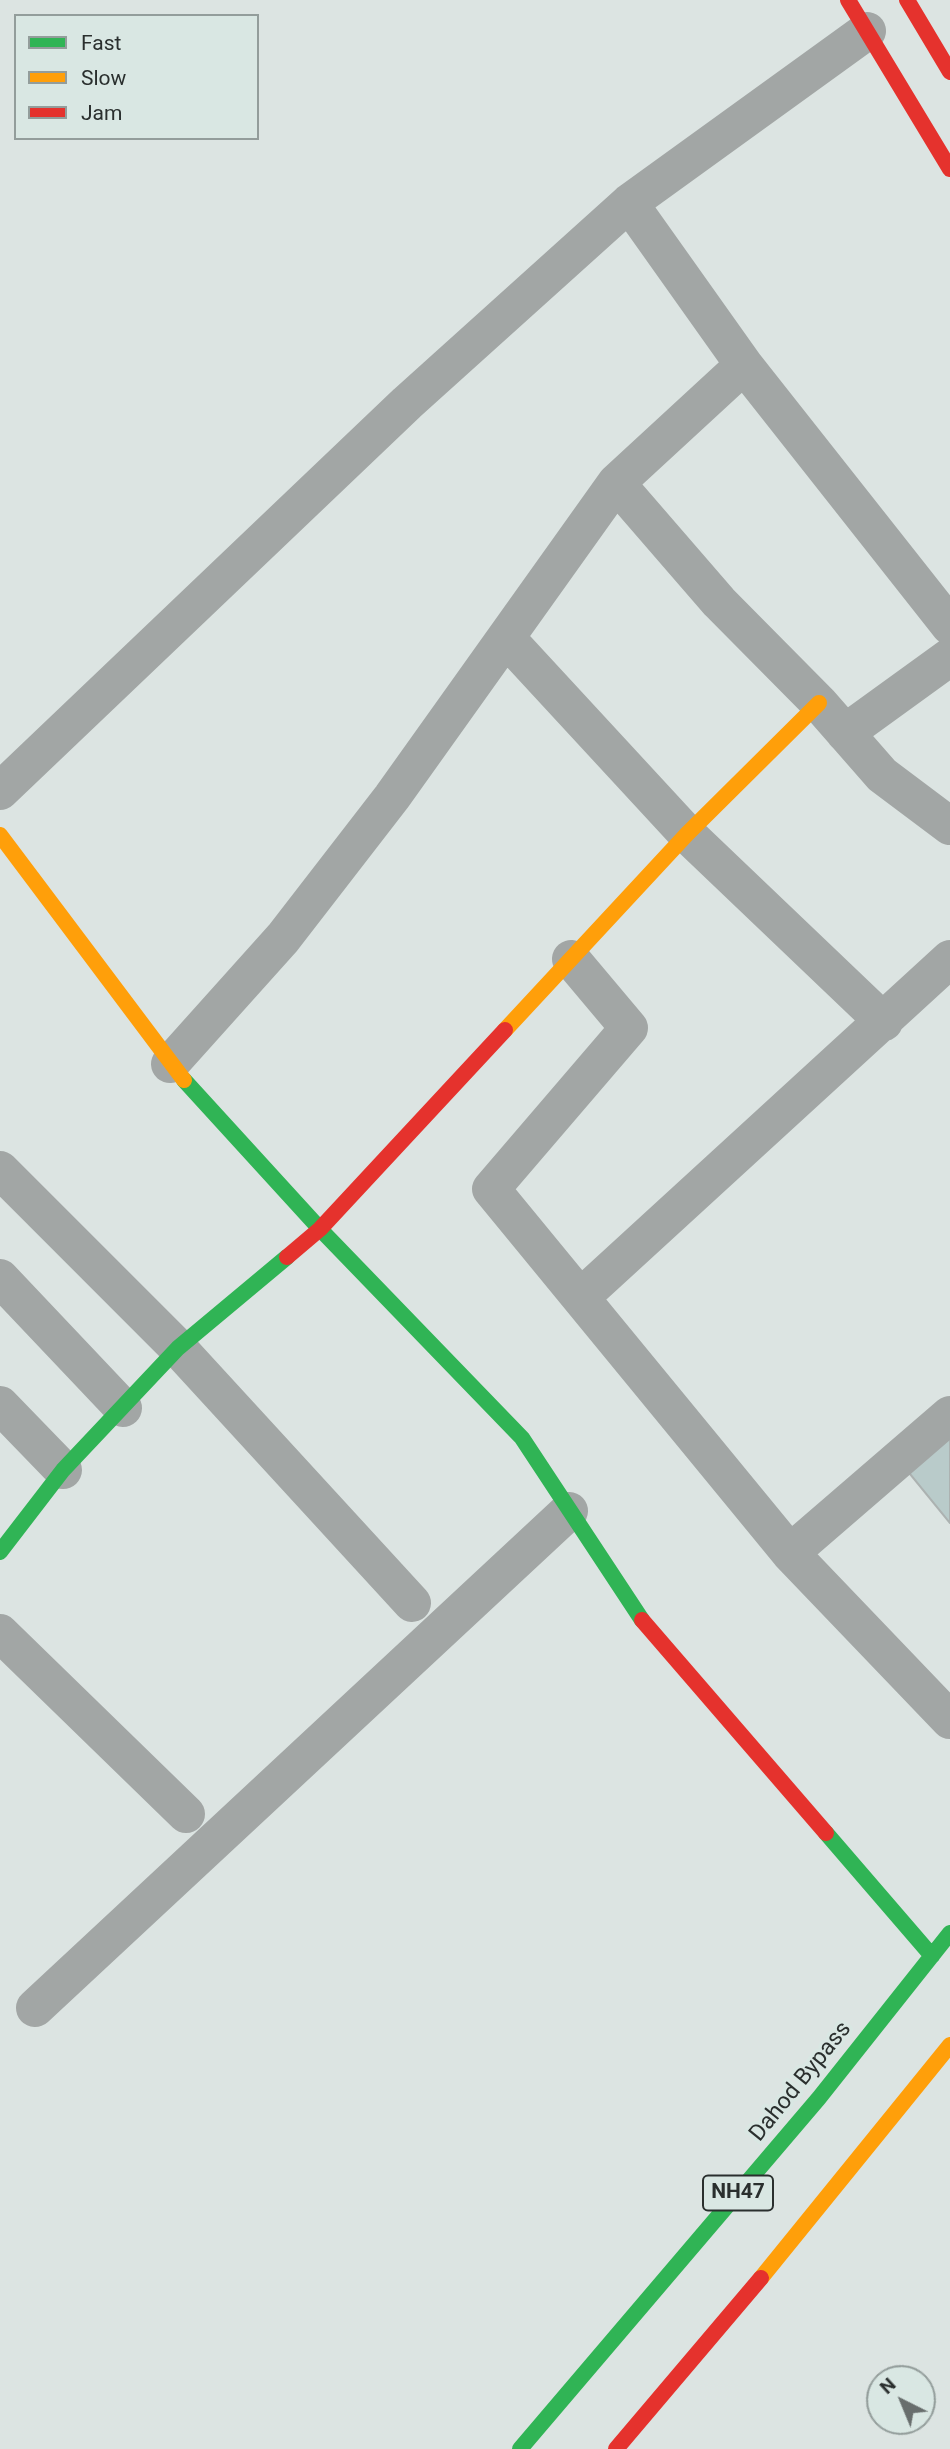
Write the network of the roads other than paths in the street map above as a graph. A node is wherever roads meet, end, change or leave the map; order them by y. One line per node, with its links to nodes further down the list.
1 (906, 0): 3 (main road)
2 (857, 15): 4 (main road); 5 (street)
3 (950, 72)
4 (950, 169)
5 (629, 203): 6 (street); 13 (street)
6 (744, 365): 7 (street); 8 (street)
7 (616, 483): 9 (street); 11 (street)
8 (950, 626)
9 (506, 638): 15 (street); 20 (street)
10 (950, 657): 12 (street)
11 (819, 704): 12 (street); 15 (main road)
12 (845, 733): 14 (street)
13 (0, 790)
14 (950, 826)
15 (687, 834): 17 (main road); 19 (street)
16 (0, 835): 20 (main road)
17 (571, 959): 22 (main road); 24 (street)
18 (950, 959): 19 (street)
19 (884, 1022): 24 (street)
20 (170, 1064): 22 (main road)
21 (0, 1170): 25 (street)
22 (320, 1229): 25 (main road); 30 (main road)
23 (0, 1278): 27 (street)
24 (581, 1297): 32 (street)
25 (178, 1348): 27 (main road); 33 (street)
26 (0, 1405): 29 (street)
27 (123, 1408): 29 (main road)
28 (950, 1415): 32 (street)
29 (63, 1470): 31 (main road)
30 (569, 1511): 38 (main road); 39 (street)
31 (0, 1552)
32 (790, 1553): 35 (street)
33 (412, 1603)
34 (0, 1633): 36 (street)
35 (950, 1720)
36 (186, 1814)
37 (950, 1933): 38 (main road, Dahod Bypass / NH47)
38 (932, 1956): 41 (main road, Dahod Bypass / NH47)
39 (35, 2008)
40 (950, 2045): 42 (main road)
41 (520, 2449)
42 (616, 2449)

